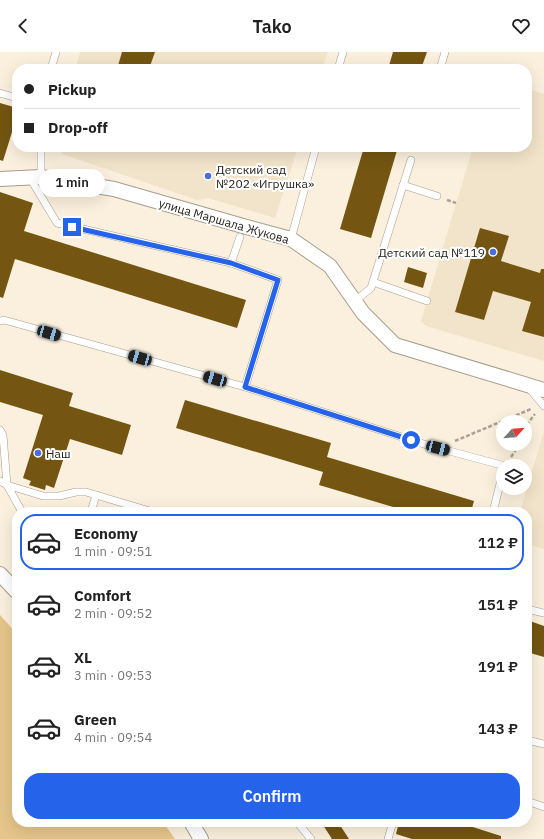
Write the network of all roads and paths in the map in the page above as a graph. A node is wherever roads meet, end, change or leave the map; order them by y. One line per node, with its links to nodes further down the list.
1 (56, 52): 4 (lane)
2 (343, 52): 5 (lane)
3 (445, 52): 6 (lane)
4 (52, 64)
5 (339, 64)
6 (441, 64)
7 (0, 93): 8 (lane)
8 (12, 97)
9 (39, 152): 12 (lane)
10 (315, 152): 17 (lane)
11 (411, 160): 14 (lane)
12 (36, 178): 13 (street, улица Маршала Жукова); 17 (street, улица Маршала Жукова); 18 (lane)
13 (0, 179)
14 (403, 185): 15 (lane); 19 (lane)
15 (437, 196)
16 (240, 237): 18 (lane)
17 (291, 239): 20 (street, улица Маршала Жукова)
18 (231, 263): 24 (lane)
19 (372, 282): 20 (lane); 21 (lane)
20 (355, 301): 23 (street, улица Маршала Жукова)
21 (427, 301)
22 (0, 321): 24 (lane)
23 (525, 384): 25 (street, улица Маршала Жукова); 26 (lane)
24 (245, 387): 30 (lane)
25 (544, 390)
26 (543, 405): 27 (path); 29 (path)
27 (532, 417)
28 (0, 430): 32 (lane)
29 (473, 433)
30 (496, 464)
31 (0, 481): 32 (lane)
32 (7, 485): 33 (lane); 35 (lane)
33 (96, 495): 36 (lane); 37 (lane)
34 (497, 495): 38 (lane)
35 (19, 507)
36 (92, 507)
37 (136, 507)
38 (493, 507)
39 (0, 574): 40 (street)
40 (12, 587)
41 (532, 610): 42 (lane)
42 (544, 614)
43 (532, 741): 44 (lane)
44 (544, 744)
45 (532, 803): 46 (lane)
46 (544, 807)
47 (194, 827): 50 (street)
48 (301, 827): 51 (lane)
49 (392, 827): 52 (lane)
50 (201, 839)
51 (312, 839)
52 (388, 839)

